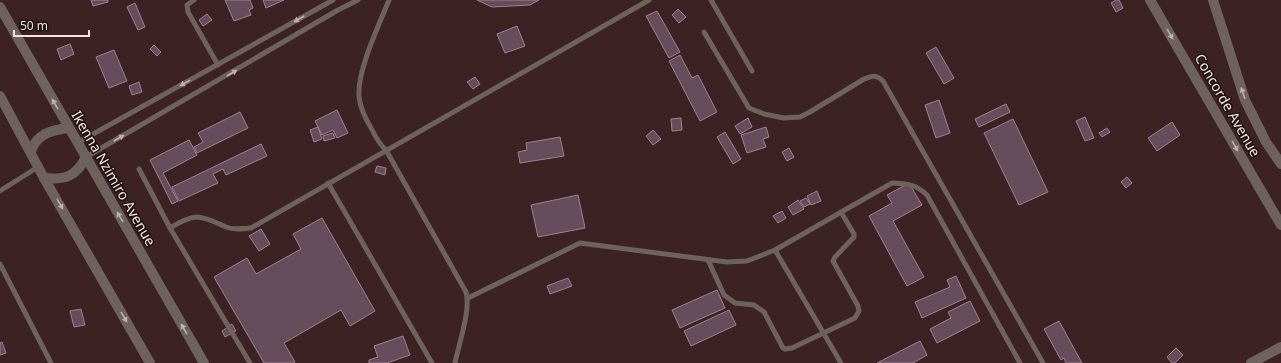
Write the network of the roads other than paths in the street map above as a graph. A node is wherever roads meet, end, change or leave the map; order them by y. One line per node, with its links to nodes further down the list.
1 (194, 0): 11 (lane)
2 (333, 0): 11 (lane, one-way to 11)
3 (358, 0): 18 (lane, one-way to 3)
4 (389, 0): 16 (lane)
5 (649, 0): 16 (lane)
6 (711, 0): 12 (lane)
7 (1150, 0): 26 (street, Concorde Avenue, one-way to 26)
8 (1213, 0): 19 (street, Concorde Avenue, one-way to 8)
9 (0, 7): 14 (street, Ikenna Nzimiro Avenue, one-way to 9)
10 (704, 32): 42 (lane)
11 (218, 65): 15 (lane, one-way to 15)
12 (752, 71)
13 (0, 96): 17 (street)
14 (68, 128): 15 (street, Ikenna Nzimiro Avenue); 17 (street)
15 (77, 143): 18 (street, Ikenna Nzimiro Avenue)
16 (386, 150): 23 (lane); 31 (lane)
17 (31, 152): 20 (street)
18 (86, 158): 22 (street); 36 (street, Ikenna Nzimiro Avenue, one-way to 18)
19 (1281, 164)
20 (39, 167): 22 (street); 24 (lane)
21 (140, 169): 27 (lane)
22 (44, 178): 35 (street, one-way to 35)
23 (328, 183): 27 (lane); 38 (lane)
24 (0, 191)
25 (841, 212): 28 (lane); 32 (lane); 41 (lane)
26 (1281, 225)
27 (170, 228): 37 (lane)
28 (774, 250): 29 (lane); 32 (lane)
29 (708, 260): 31 (lane); 32 (lane)
30 (0, 264): 34 (lane)
31 (468, 298): 39 (lane)
32 (824, 334): 40 (lane)
33 (1281, 347): 43 (street)
34 (51, 363)
35 (150, 363)
36 (204, 363)
37 (250, 363)
38 (432, 363)
39 (455, 363)
40 (841, 363)
41 (1020, 363)
42 (1043, 363)
43 (1252, 363)

